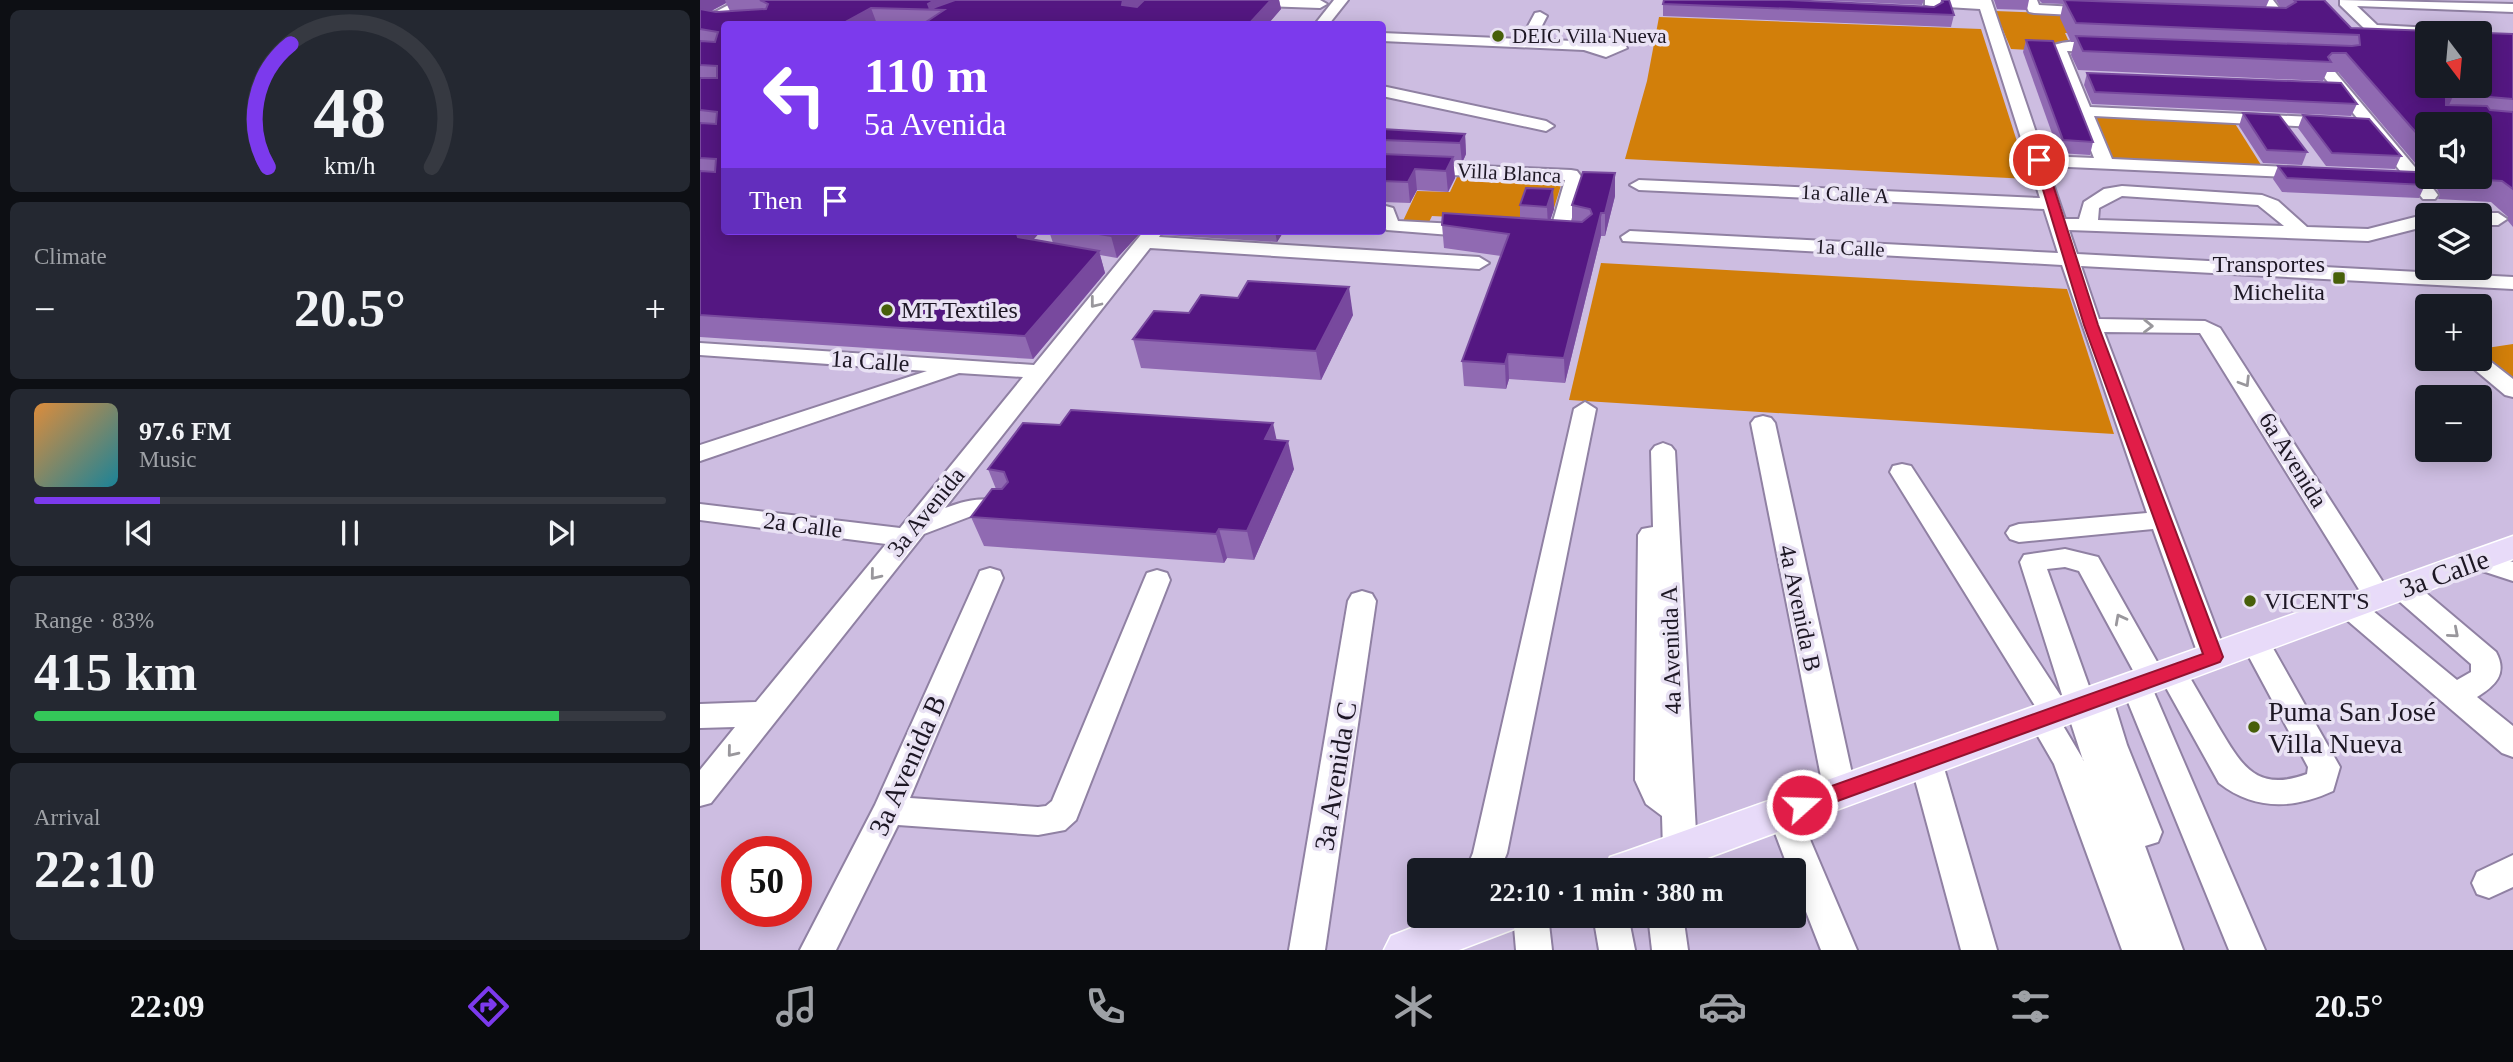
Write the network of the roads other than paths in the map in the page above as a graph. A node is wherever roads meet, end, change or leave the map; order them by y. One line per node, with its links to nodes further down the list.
1 (748, 0): 16 (street)
2 (1208, 0): 6 (street)
3 (1341, 0): 15 (street)
4 (2266, 0): 13 (street)
5 (1985, 2): 8 (street); 31 (street)
6 (1320, 4)
7 (2034, 5): 10 (street)
8 (1928, 8)
9 (2513, 8): 18 (street)
10 (2104, 13)
11 (1540, 16): 20 (street)
12 (1305, 19): 14 (street)
13 (2250, 19)
14 (1318, 21)
15 (1325, 21)
16 (703, 23): 17 (street)
17 (721, 23)
18 (2415, 31)
19 (1386, 37): 20 (street)
20 (1526, 43): 21 (street)
21 (1590, 46)
22 (2127, 49): 27 (street)
23 (2335, 58): 25 (street)
24 (2313, 88): 25 (street)
25 (2340, 89): 29 (street)
26 (1386, 92): 30 (street)
27 (2083, 111): 28 (street); 32 (street)
28 (2281, 120): 29 (street); 32 (street)
29 (2370, 124): 35 (street)
30 (1546, 125)
31 (2039, 160): 32 (street); 39 (street)
32 (2105, 164)
33 (1386, 167): 47 (street, Villa Blanca)
34 (2388, 177): 35 (street)
35 (2415, 178)
36 (1639, 185): 39 (street, 1a Calle A)
37 (2424, 189): 38 (street)
38 (2429, 195)
39 (2051, 204): 42 (street)
40 (1386, 212): 44 (street)
41 (2415, 223): 45 (street)
42 (2057, 224): 43 (street); 49 (street)
43 (2088, 224): 45 (street); 45 (street)
44 (1490, 232)
45 (2302, 233)
46 (1149, 237): 50 (street); 56 (street, 3a Avenida, one-way to 56)
47 (1581, 237)
48 (1630, 237): 49 (street, 1a Calle)
49 (2069, 258): 51 (street, 1a Calle); 52 (street)
50 (1479, 263)
51 (2513, 283)
52 (2091, 325): 65 (street); 73 (street, 6a Avenida, one-way to 73)
53 (700, 349): 54 (street, 1a Calle)
54 (960, 367): 56 (street, 1a Calle); 61 (street)
55 (2488, 371): 57 (street)
56 (1041, 372): 66 (street, 3a Avenida)
57 (2513, 390)
58 (1585, 409): 89 (street)
59 (1763, 423): 84 (street, 4a Avenida B)
60 (1657, 451): 90 (street, 4a Avenida A)
61 (700, 453)
62 (1902, 472): 79 (street)
63 (1005, 509): 66 (street)
64 (700, 512): 66 (street, 2a Calle)
65 (2162, 520): 67 (street); 76 (street)
66 (908, 533): 80 (street, 3a Avenida, one-way to 80)
67 (2019, 533)
68 (2513, 547): 69 (main road, 3a Calle)
69 (2479, 559): 70 (street); 73 (main road, 3a Calle)
70 (2513, 572)
71 (990, 578): 86 (street, 3a Avenida B)
72 (1157, 580): 86 (street)
73 (2377, 598): 75 (main road, 3a Calle); 78 (street, 6a Avenida); 78 (street, one-way to 78)
74 (1362, 601): 97 (street, 3a Avenida C)
75 (2255, 642): 76 (main road, 3a Calle); 77 (street)
76 (2213, 657): 77 (main road, 3a Calle)
77 (2153, 679): 79 (main road, 3a Calle); 79 (street, one-way to 79); 106 (street)
78 (2455, 695): 82 (street, 6a Avenida)
79 (2070, 709): 83 (main road, 3a Calle); 88 (street); 104 (street); 105 (street)
80 (763, 714): 81 (street); 85 (street, 3a Avenida, one-way to 85)
81 (700, 716)
82 (2513, 744)
83 (1926, 761): 84 (main road, 3a Calle); 103 (street)
84 (1840, 792): 87 (main road, 3a Calle)
85 (700, 793)
86 (889, 810): 96 (street, 3a Avenida B)
87 (1783, 812): 91 (main road, 3a Calle); 102 (street)
88 (2146, 832)
89 (1487, 858)
90 (1655, 858)
91 (1663, 858)
92 (1457, 928): 98 (main road)
93 (1532, 928): 99 (street)
94 (1613, 928): 100 (street)
95 (1667, 928): 101 (street)
96 (818, 950)
97 (1307, 950)
98 (1406, 950)
99 (1534, 950)
100 (1617, 950)
101 (1671, 950)
102 (1839, 950)
103 (1979, 950)
104 (2140, 950)
105 (2165, 950)
106 (2247, 950)

